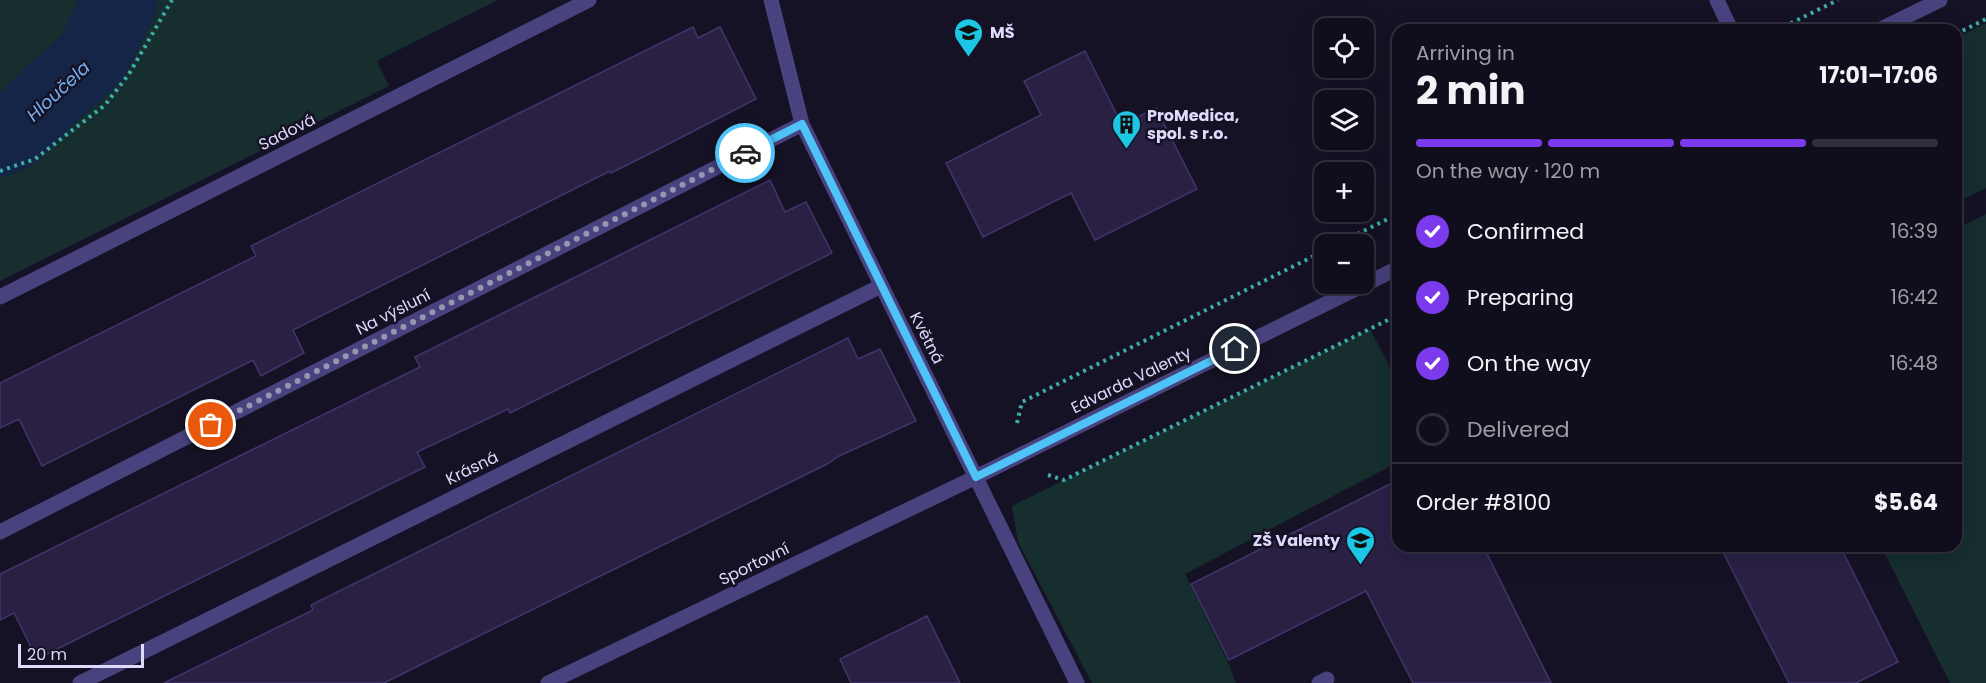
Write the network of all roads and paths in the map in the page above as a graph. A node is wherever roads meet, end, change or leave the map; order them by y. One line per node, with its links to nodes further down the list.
1 (172, 0): 13 (path)
2 (589, 0): 19 (street, Sadová)
3 (771, 0): 12 (street, Květná)
4 (1717, 0): 8 (street)
5 (1838, 0): 9 (path)
6 (1940, 0): 10 (street)
7 (1986, 19): 11 (path)
8 (1728, 24)
9 (1789, 24)
10 (1891, 24)
11 (1962, 31)
12 (802, 124): 18 (street, Květná); 23 (street, Na výsluní)
13 (0, 171)
14 (1392, 217): 15 (path)
15 (1357, 234)
16 (1314, 256): 21 (path)
17 (1392, 271): 21 (street, Edvarda Valenty)
18 (881, 286): 22 (street, Květná); 24 (street, Krásná)
19 (0, 297)
20 (1392, 318): 21 (path)
21 (1008, 461): 22 (street, Edvarda Valenty)
22 (976, 477): 25 (street, Sportovní); 26 (street, Květná)
23 (0, 532)
24 (80, 683)
25 (548, 683)
26 (1077, 683)

